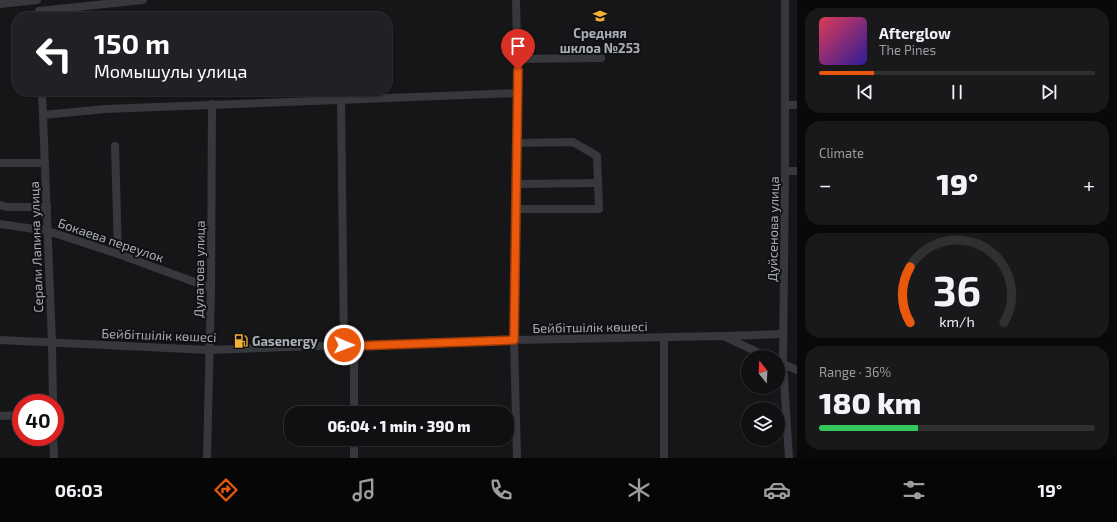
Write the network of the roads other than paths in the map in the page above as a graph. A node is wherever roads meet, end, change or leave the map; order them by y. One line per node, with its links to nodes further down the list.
1 (38, 0): 5 (street); 6 (street)
2 (143, 0): 7 (street)
3 (516, 0): 8 (street)
4 (785, 0): 14 (street, Дуйсенова улица)
5 (0, 4)
6 (39, 12)
7 (54, 12)
8 (517, 58): 9 (street); 10 (street)
9 (601, 58)
10 (518, 93): 12 (street); 17 (street)
11 (42, 96): 16 (street, Серали Лапина улица)
12 (341, 100): 13 (street); 38 (street)
13 (212, 104): 16 (street); 31 (street, Дулатова улица)
14 (785, 105): 15 (street); 21 (street, Дуйсенова улица)
15 (797, 105)
16 (43, 115): 20 (street, Серали Лапина улица)
17 (517, 143): 23 (street); 24 (street)
18 (115, 146): 30 (street)
19 (0, 163): 20 (street)
20 (45, 163): 26 (street, Серали Лапина улица)
21 (785, 171): 22 (street); 32 (street, Дуйсенова улица)
22 (797, 171)
23 (598, 183): 24 (street); 27 (street)
24 (517, 184): 27 (street)
25 (0, 205): 26 (street)
26 (47, 207): 29 (street, Серали Лапина улица)
27 (516, 209): 36 (street)
28 (0, 224): 29 (street, Бокаева переулок)
29 (48, 231): 30 (street, Бокаева переулок); 37 (street, Серали Лапина улица)
30 (118, 254): 31 (street, Бокаева переулок)
31 (211, 288): 40 (street, Дулатова улица)
32 (783, 334): 33 (street); 42 (street, Дуйсенова улица)
33 (723, 336): 34 (street, Бейбітшілік көшесі); 41 (street, Бейбітшілік көшесі)
34 (664, 338): 36 (street, Бейбітшілік көшесі); 56 (street)
35 (0, 340): 37 (street, Бейбітшілік көшесі)
36 (514, 340): 39 (street, Бейбітшілік көшесі); 55 (street)
37 (52, 343): 40 (street, Бейбітшілік көшесі); 45 (street, Серали Лапина улица)
38 (344, 345): 39 (street, Бейбітшілік көшесі); 40 (street, Бейбітшілік көшесі)
39 (354, 346): 47 (street)
40 (209, 350): 53 (street, Дулатова улица)
41 (753, 350)
42 (782, 350)
43 (785, 365): 44 (street)
44 (797, 370)
45 (53, 394)
46 (784, 394): 57 (street, Дуйсенова улица)
47 (354, 406)
48 (0, 416): 49 (street)
49 (12, 416)
50 (53, 446): 52 (street)
51 (354, 446): 54 (street)
52 (54, 458)
53 (207, 458)
54 (354, 458)
55 (517, 458)
56 (664, 458)
57 (789, 458)

